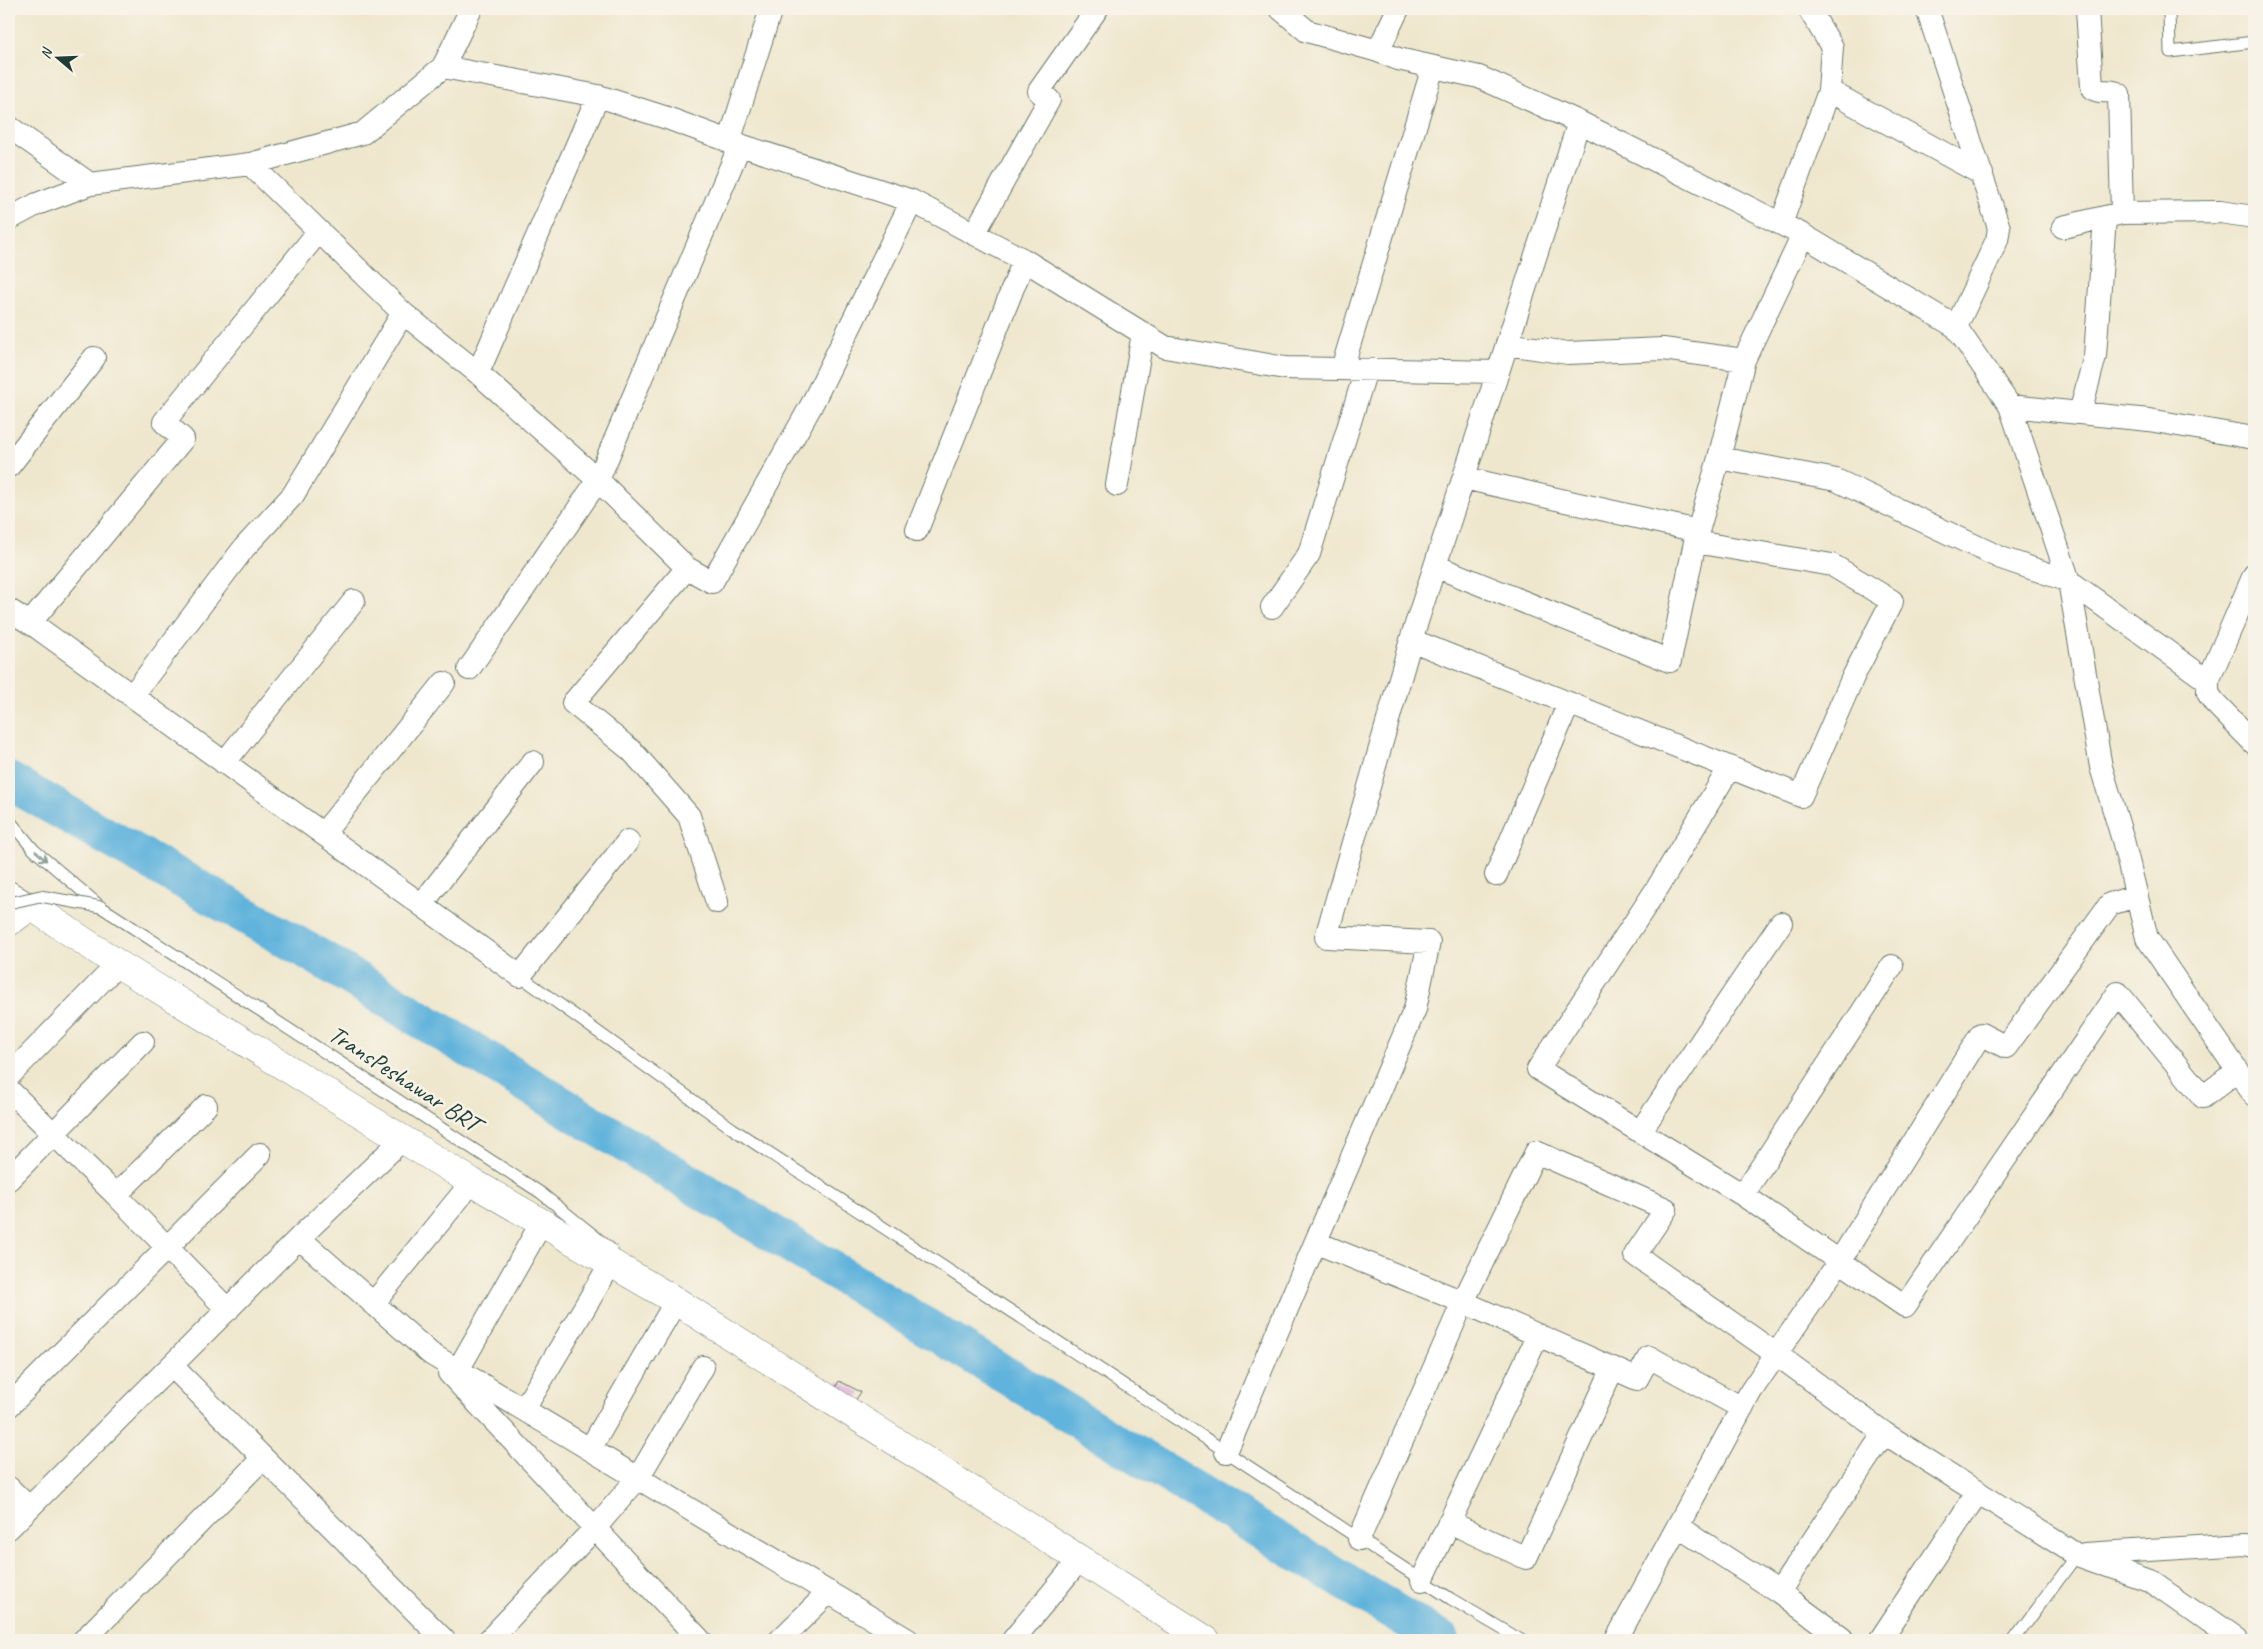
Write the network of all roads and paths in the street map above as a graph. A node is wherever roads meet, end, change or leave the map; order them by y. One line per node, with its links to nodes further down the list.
1 (470, 9): 12 (street)
2 (771, 9): 18 (street)
3 (1097, 9): 29 (street)
4 (1281, 9): 11 (street)
5 (1398, 9): 11 (street)
6 (1809, 9): 14 (street)
7 (1928, 9): 20 (street)
8 (2087, 9): 23 (street)
9 (2169, 9): 10 (lane)
10 (2254, 42)
11 (1378, 51): 13 (street)
12 (443, 67): 15 (street); 19 (street)
13 (1433, 67): 16 (street); 38 (street)
14 (1829, 91): 20 (street); 26 (street)
15 (598, 96): 18 (street); 41 (street)
16 (1579, 122): 26 (street); 35 (street)
17 (9, 126): 21 (street)
18 (734, 144): 22 (street); 48 (street)
19 (250, 164): 21 (street); 28 (street)
20 (1982, 174): 33 (street)
21 (90, 184): 25 (street)
22 (912, 201): 29 (street); 53 (street)
23 (2113, 215): 24 (street); 27 (street); 43 (street)
24 (2254, 217)
25 (9, 219)
26 (1781, 224): 30 (street)
27 (2064, 227)
28 (319, 231): 32 (street); 59 (street)
29 (974, 234): 31 (street)
30 (1803, 235): 33 (street); 37 (street)
31 (1024, 260): 34 (street); 50 (street)
32 (403, 312): 41 (street); 64 (street)
33 (1956, 327): 42 (street)
34 (1143, 333): 38 (street); 49 (street)
35 (1507, 344): 37 (street); 40 (street)
36 (94, 358): 46 (street)
37 (1744, 360): 45 (street)
38 (1342, 369): 39 (street)
39 (1366, 370): 40 (street); 57 (street)
40 (1498, 372): 47 (street)
41 (478, 373): 48 (street)
42 (2010, 406): 43 (street); 55 (street)
43 (2080, 413): 44 (street)
44 (2254, 438)
45 (1719, 458): 51 (street); 55 (street)
46 (9, 466)
47 (1464, 478): 51 (street); 52 (street)
48 (598, 480): 53 (street); 61 (street)
49 (1117, 485)
50 (918, 530)
51 (1696, 536): 52 (street); 69 (street)
52 (1435, 566): 60 (street)
53 (687, 568): 76 (street)
54 (2254, 575): 62 (street)
55 (2069, 582): 62 (street); 74 (street)
56 (354, 601): 68 (street)
57 (1272, 607)
58 (9, 610): 59 (street)
59 (30, 623): 64 (street)
60 (1411, 640): 65 (street); 100 (street)
61 (469, 669)
62 (2208, 682): 66 (street)
63 (444, 683): 71 (street)
64 (132, 696): 68 (street)
65 (1569, 702): 69 (street); 73 (street)
66 (2254, 743)
67 (533, 762): 77 (street)
68 (224, 763): 71 (street)
69 (1730, 767): 90 (street)
70 (9, 820): 78 (lane, TransPeshawar BRT, one-way to 78)
71 (322, 834): 77 (street)
72 (628, 840): 83 (street)
73 (1496, 875)
74 (2136, 896): 85 (street); 102 (street)
75 (16, 900): 78 (lane, TransPeshawar BRT, bridge); 79 (street); 81 (street)
76 (717, 902)
77 (422, 904): 83 (street)
78 (101, 907): 104 (lane, TransPeshawar BRT)
79 (9, 922)
80 (1781, 923): 90 (street)
81 (118, 964): 86 (street); 92 (street)
82 (1892, 966): 97 (street)
83 (520, 976): 120 (lane)
84 (143, 1042): 91 (street)
85 (2238, 1070): 88 (street); 102 (street)
86 (9, 1076)
87 (9, 1090): 91 (street)
88 (2254, 1095)
89 (206, 1106): 96 (street)
90 (1640, 1132): 97 (street)
91 (54, 1134): 94 (street); 96 (street)
92 (403, 1140): 95 (street); 99 (street)
93 (260, 1154): 101 (street)
94 (9, 1179)
95 (472, 1182): 98 (street); 106 (street)
96 (116, 1195): 101 (street)
97 (1742, 1195): 102 (street)
98 (542, 1222): 103 (street); 114 (street)
99 (299, 1238): 106 (street); 107 (street)
100 (1317, 1243): 105 (street); 120 (street)
101 (167, 1247): 107 (street); 115 (street)
102 (1839, 1262): 110 (street)
103 (611, 1263): 104 (street); 117 (street)
104 (676, 1301): 119 (street); 133 (street)
105 (1463, 1302): 108 (street); 110 (street); 130 (street)
106 (373, 1304): 109 (street)
107 (228, 1310): 111 (street)
108 (1538, 1335): 113 (street); 126 (street)
109 (431, 1354): 114 (street); 129 (street)
110 (1776, 1354): 116 (street); 118 (street)
111 (172, 1366): 121 (street); 125 (street)
112 (703, 1367): 122 (street)
113 (1613, 1368): 116 (street); 126 (street)
114 (458, 1370): 117 (street)
115 (9, 1406)
116 (1742, 1408): 127 (street)
117 (524, 1409): 119 (street)
118 (1884, 1433): 124 (street); 136 (street)
119 (590, 1449): 122 (street)
120 (1226, 1452): 130 (lane)
121 (263, 1458): 137 (street); 138 (street)
122 (638, 1478): 129 (street); 135 (street)
123 (9, 1488): 125 (street)
124 (1978, 1492): 132 (street); 148 (street)
125 (29, 1508): 128 (street)
126 (1449, 1522): 134 (street)
127 (1678, 1527): 136 (street); 146 (street)
128 (9, 1528)
129 (595, 1528): 139 (street); 140 (street)
130 (1359, 1539): 134 (lane)
131 (2254, 1546): 132 (street)
132 (2076, 1555): 149 (lane); 150 (street)
133 (1080, 1559): 143 (street); 144 (street)
134 (1422, 1580): 145 (lane)
135 (829, 1592): 141 (street); 142 (street)
136 (1779, 1592): 147 (street)
137 (84, 1640)
138 (444, 1640)
139 (489, 1640)
140 (700, 1640)
141 (780, 1640)
142 (908, 1640)
143 (1013, 1640)
144 (1206, 1640)
145 (1521, 1640)
146 (1616, 1640)
147 (1844, 1640)
148 (1880, 1640)
149 (2014, 1640)
150 (2234, 1640)

